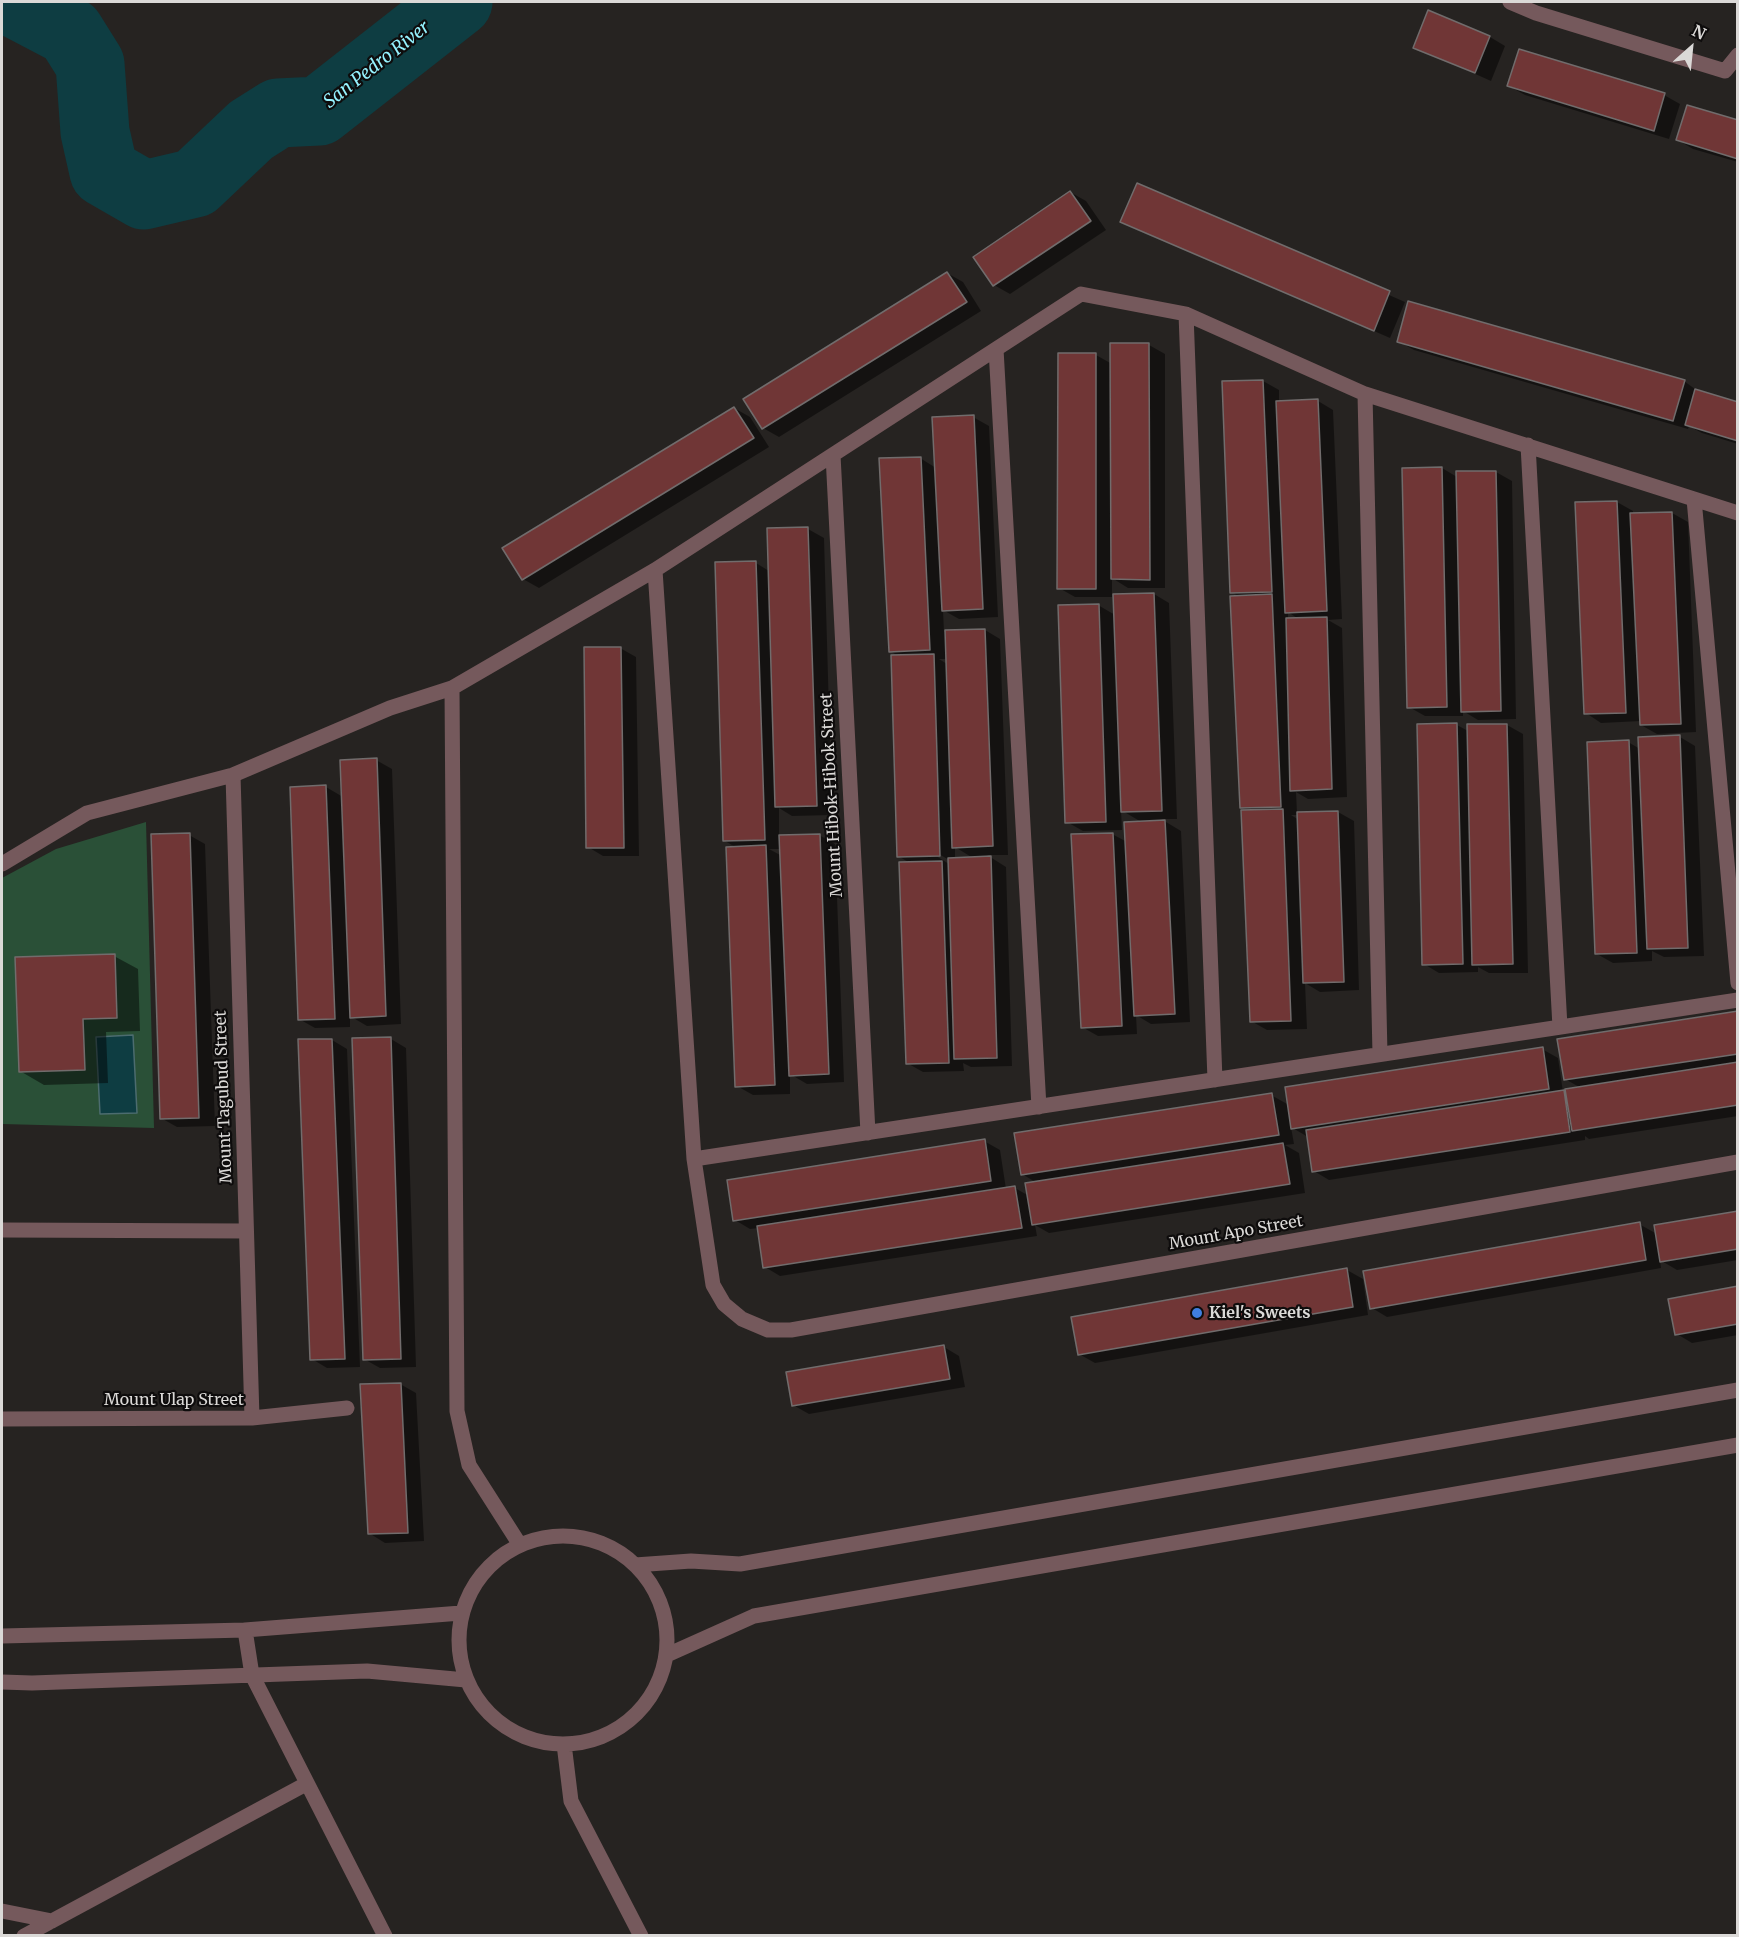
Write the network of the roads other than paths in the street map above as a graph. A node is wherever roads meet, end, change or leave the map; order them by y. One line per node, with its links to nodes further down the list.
1 (1510, 2): 2 (street)
2 (1539, 7): 4 (street)
3 (1737, 54): 4 (street)
4 (1731, 73)
5 (1186, 314): 6 (street); 7 (street); 20 (street)
6 (996, 349): 9 (street); 21 (street)
7 (1365, 394): 8 (street); 19 (street)
8 (1527, 445): 10 (street); 18 (street)
9 (833, 455): 12 (street); 22 (street, Mount Hibok-Hibok Street)
10 (1694, 499): 11 (street); 16 (street)
11 (1737, 513)
12 (655, 570): 13 (street); 23 (street)
13 (452, 688): 14 (street); 32 (street)
14 (233, 775): 15 (street); 26 (street, Mount Tagubud Street)
15 (2, 864)
16 (1737, 983)
17 (1737, 1000): 18 (street)
18 (1560, 1027): 19 (street)
19 (1380, 1054): 20 (street)
20 (1215, 1080): 21 (street)
21 (1039, 1107): 22 (street)
22 (868, 1133): 23 (street)
23 (694, 1159): 24 (street, Mount Apo Street)
24 (1737, 1162)
25 (2, 1230): 26 (street)
26 (246, 1231): 29 (street, Mount Tagubud Street)
27 (1737, 1390): 33 (street)
28 (347, 1408): 29 (street, Mount Ulap Street)
29 (252, 1418): 30 (street, Mount Ulap Street)
30 (2, 1419)
31 (1737, 1445): 37 (street)
32 (520, 1545): 33 (street); 34 (street)
33 (635, 1565): 37 (street)
34 (461, 1613): 35 (street); 39 (street)
35 (245, 1630): 36 (street); 38 (street)
36 (2, 1636)
37 (667, 1655): 41 (street)
38 (252, 1675): 39 (street); 40 (street); 42 (street)
39 (466, 1680): 41 (street)
40 (2, 1682)
41 (564, 1744): 47 (street)
42 (306, 1784): 44 (street); 46 (street)
43 (2, 1911): 44 (street)
44 (52, 1921): 45 (street)
45 (24, 1935)
46 (385, 1935)
47 (640, 1935)

